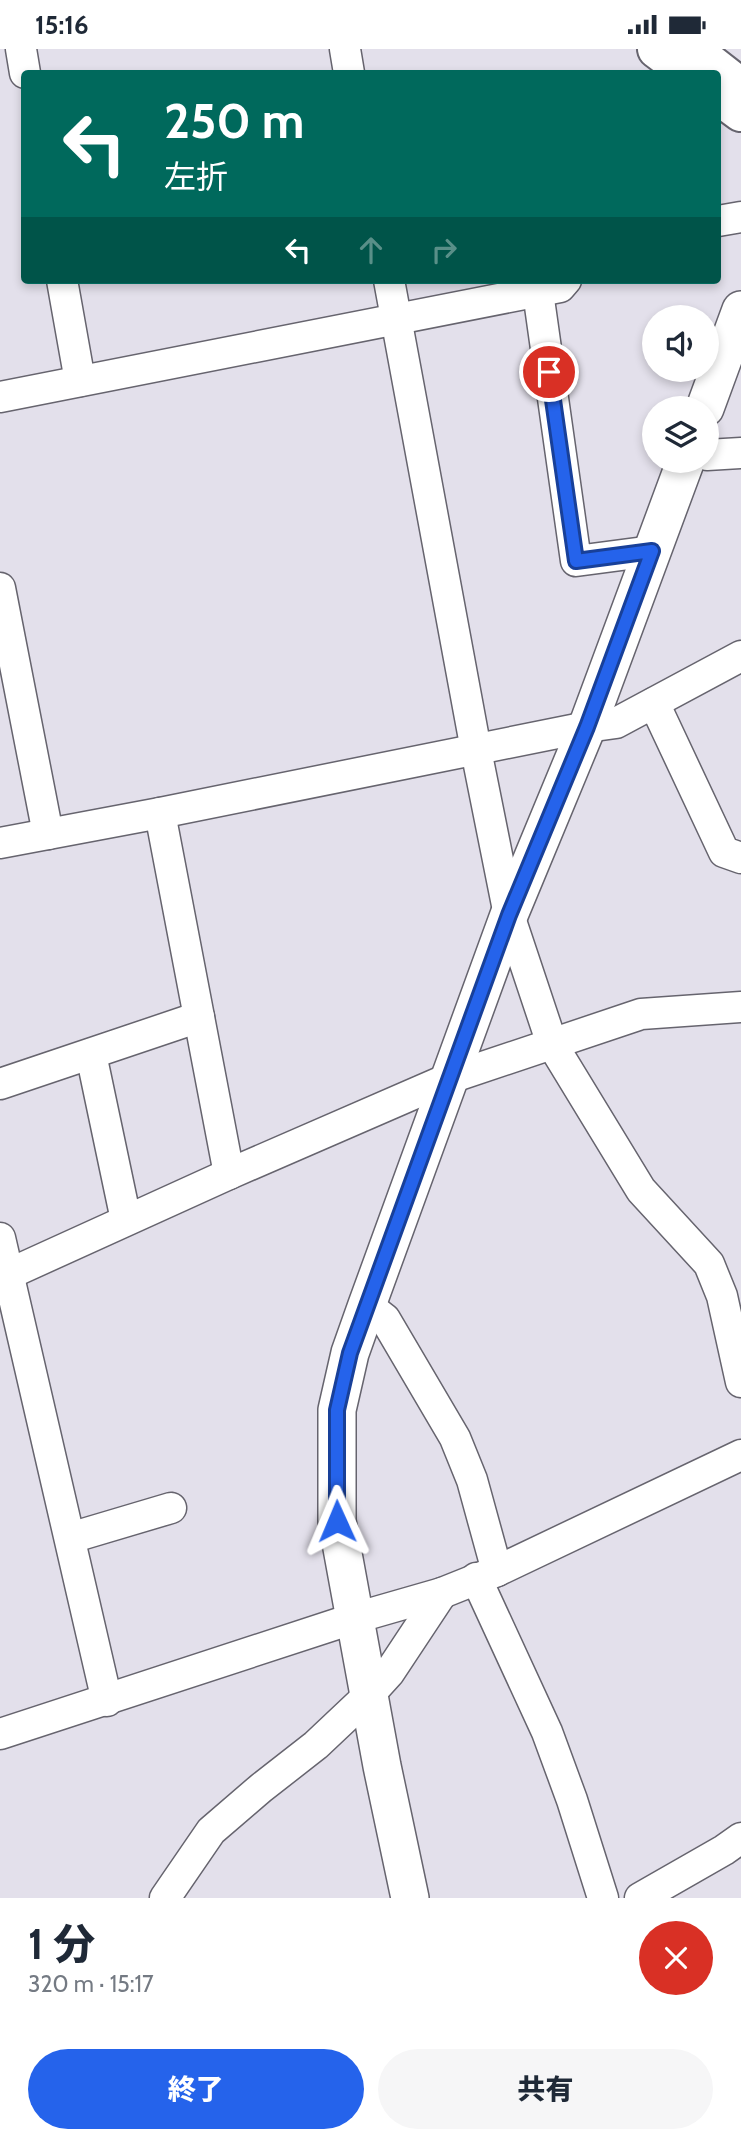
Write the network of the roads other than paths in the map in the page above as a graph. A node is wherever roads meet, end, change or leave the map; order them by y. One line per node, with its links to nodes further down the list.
1 (21, 49): 5 (street)
2 (345, 49): 6 (street)
3 (657, 49): 7 (main road)
4 (691, 49): 8 (main road)
5 (24, 70)
6 (348, 70)
7 (686, 70)
8 (718, 70)
9 (721, 72): 10 (main road)
10 (741, 88)
11 (721, 97): 12 (main road)
12 (741, 112)
13 (741, 217): 14 (street)
14 (721, 220)
15 (63, 284): 21 (street)
16 (390, 284): 20 (street)
17 (563, 284): 18 (street)
18 (538, 292): 20 (street); 27 (street)
19 (741, 310): 22 (street)
20 (396, 319): 21 (street); 32 (street)
21 (80, 381): 23 (street)
22 (709, 396)
23 (0, 397)
24 (741, 453): 25 (street)
25 (719, 454)
26 (681, 473): 27 (street)
27 (652, 551): 31 (street)
28 (0, 587): 34 (street)
29 (741, 656): 30 (street)
30 (654, 702): 31 (street); 36 (street)
31 (587, 727): 32 (street); 37 (street)
32 (476, 750): 33 (street); 37 (street)
33 (160, 813): 34 (street); 39 (street)
34 (47, 834): 35 (street)
35 (0, 843)
36 (741, 858)
37 (509, 915): 40 (street); 42 (street)
38 (741, 1007): 40 (street)
39 (199, 1017): 41 (street); 44 (street)
40 (552, 1044): 42 (street); 49 (street)
41 (91, 1054): 43 (street); 45 (street)
42 (450, 1078): 44 (street); 48 (street)
43 (0, 1084)
44 (229, 1174): 45 (street)
45 (126, 1220): 47 (street)
46 (0, 1238): 47 (street)
47 (4, 1277): 52 (street)
48 (367, 1305): 53 (street); 55 (street)
49 (741, 1382)
50 (741, 1455): 53 (street)
51 (172, 1508): 52 (street)
52 (70, 1538): 57 (street)
53 (486, 1574): 54 (street); 62 (street)
54 (442, 1593): 55 (street); 56 (street)
55 (355, 1618): 56 (street); 57 (street)
56 (369, 1695): 60 (street); 61 (street)
57 (107, 1701): 58 (street)
58 (0, 1734)
59 (741, 1838): 63 (street)
60 (165, 1898)
61 (410, 1898)
62 (603, 1898)
63 (640, 1898)

